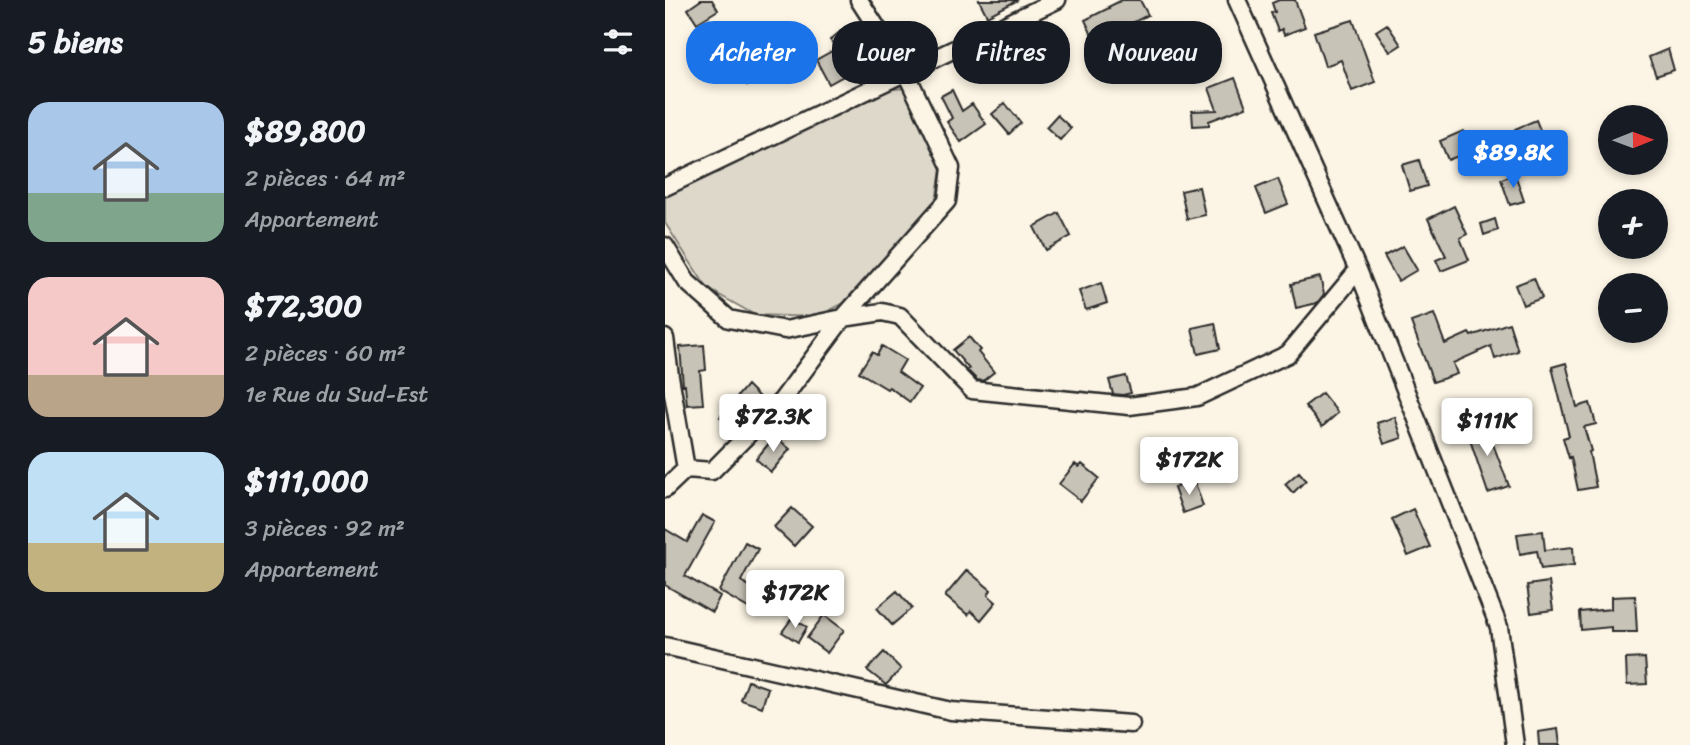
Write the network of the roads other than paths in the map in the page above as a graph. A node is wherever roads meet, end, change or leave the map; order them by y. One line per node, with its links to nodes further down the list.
1 (859, 0): 4 (street)
2 (1057, 0): 5 (street)
3 (1237, 0): 10 (street)
4 (873, 21)
5 (938, 58)
6 (883, 84): 8 (street)
7 (911, 84): 11 (street)
8 (665, 187)
9 (665, 246): 11 (street)
10 (1358, 270): 11 (street); 17 (street)
11 (843, 318): 13 (street)
12 (665, 338): 13 (street)
13 (686, 469): 14 (street)
14 (665, 489)
15 (665, 646): 16 (street)
16 (1131, 724)
17 (1515, 745)

